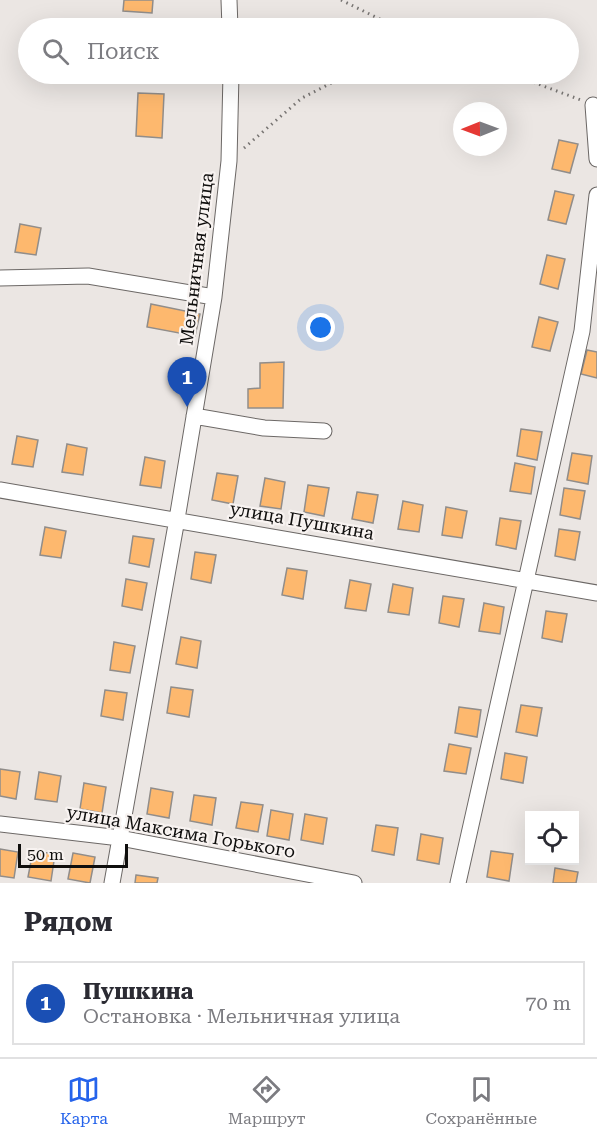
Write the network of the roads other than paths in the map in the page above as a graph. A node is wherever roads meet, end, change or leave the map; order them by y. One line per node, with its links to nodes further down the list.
1 (229, 0): 2 (street)
2 (230, 18)
3 (231, 84): 8 (street, Мельничная улица)
4 (593, 105): 5 (street)
5 (597, 159)
6 (597, 195): 9 (street)
7 (0, 278): 8 (street)
8 (214, 297): 11 (street, Мельничная улица)
9 (582, 331): 10 (street); 15 (street)
10 (597, 334)
11 (194, 416): 12 (street); 14 (street, Мельничная улица)
12 (324, 431)
13 (0, 490): 14 (street, улица Пушкина)
14 (177, 519): 15 (street, улица Пушкина); 18 (street, Мельничная улица)
15 (526, 580): 16 (street, улица Пушкина); 21 (street)
16 (597, 593)
17 (0, 824): 18 (street, улица Максима Горького)
18 (120, 838): 19 (street, Мельничная улица); 20 (street, улица Максима Горького)
19 (112, 883)
20 (354, 883)
21 (458, 883)

